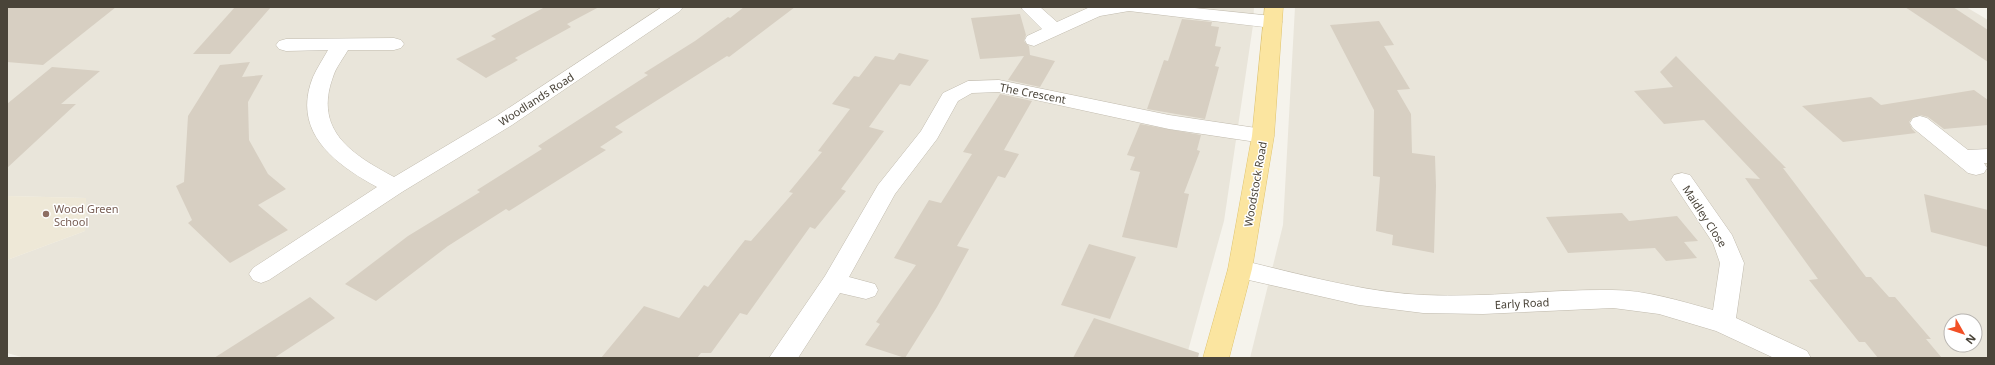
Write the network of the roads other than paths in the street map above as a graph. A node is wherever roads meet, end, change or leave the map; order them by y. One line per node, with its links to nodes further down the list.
1 (674, 7): 15 (street, Woodlands Road)
2 (1124, 7): 6 (street)
3 (1134, 7): 5 (street)
4 (1031, 9): 6 (street)
5 (1274, 15): 12 (main road, Woodstock Road)
6 (1054, 30): 7 (street)
7 (1034, 40)
8 (394, 44): 10 (street)
9 (286, 45): 10 (street)
10 (341, 45): 15 (street)
11 (1920, 123): 13 (street)
12 (1263, 136): 16 (main road, Woodstock Road); 18 (street, The Crescent)
13 (1976, 161)
14 (1682, 180): 20 (street, Maidley Close)
15 (394, 187): 17 (street, Woodlands Road)
16 (1240, 269): 20 (street, Early Road); 22 (main road, Woodstock Road)
17 (261, 274)
18 (834, 282): 19 (street); 21 (street, The Crescent)
19 (866, 290)
20 (1723, 323): 23 (street, Early Road)
21 (782, 358)
22 (1216, 358)
23 (1798, 358)

